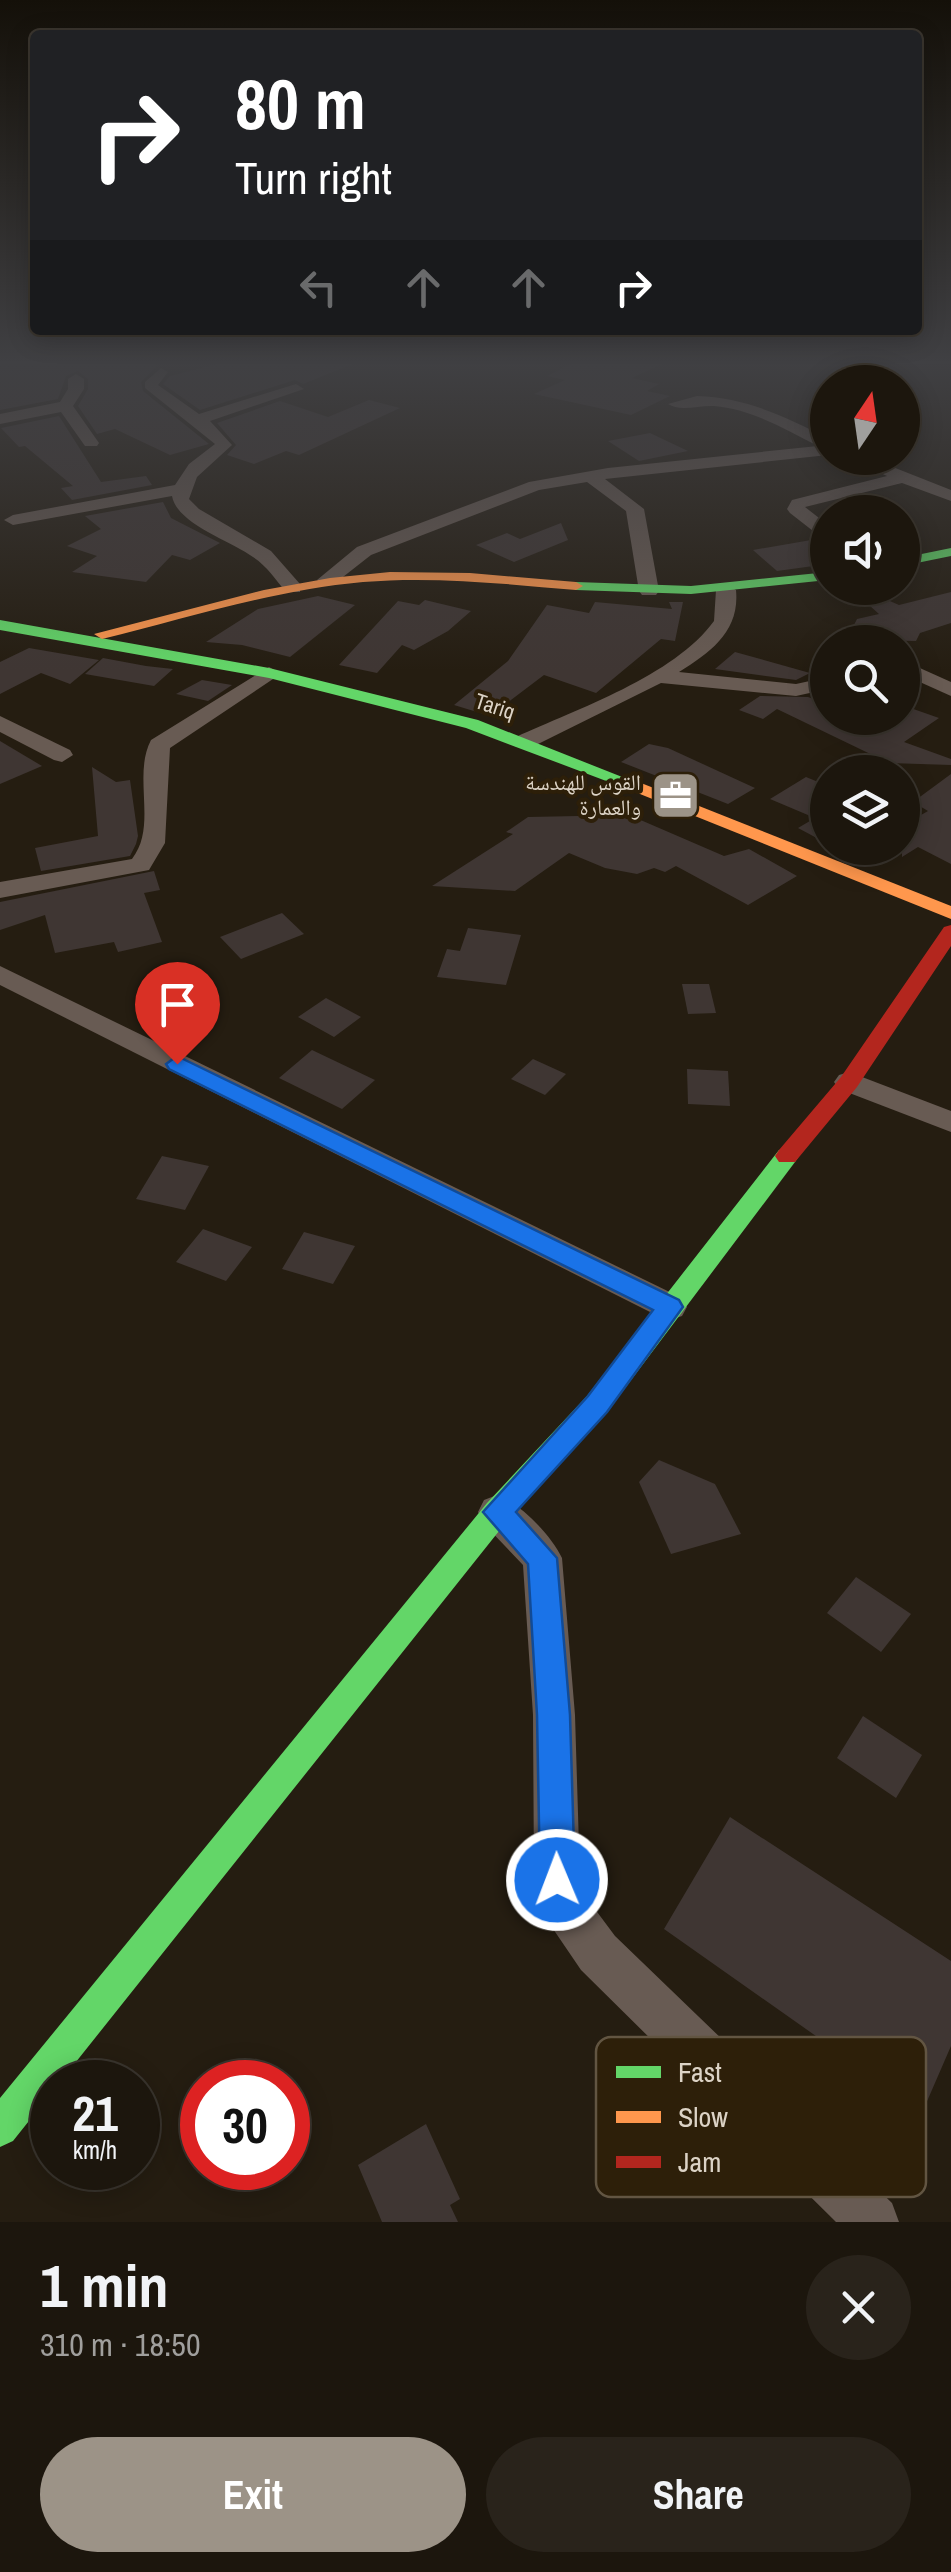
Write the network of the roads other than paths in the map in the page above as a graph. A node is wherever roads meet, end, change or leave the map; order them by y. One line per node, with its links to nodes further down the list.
1 (200, 464): 6 (street)
2 (695, 464): 4 (street)
3 (899, 475): 5 (street)
4 (590, 476): 15 (street); 18 (street)
5 (904, 477): 7 (street); 8 (street)
6 (180, 489): 10 (street); 16 (street)
7 (833, 495)
8 (951, 496)
9 (810, 501): 11 (street)
10 (13, 520)
11 (810, 521)
12 (951, 552): 13 (street)
13 (920, 556)
14 (810, 578): 17 (street)
15 (328, 580): 16 (street); 18 (street)
16 (293, 588): 21 (street)
17 (726, 590): 18 (street); 25 (street)
18 (649, 591)
19 (0, 625): 20 (street, Tariq)
20 (43, 632): 21 (street, Tariq); 22 (street)
21 (82, 638): 23 (street, Tariq)
22 (0, 650)
23 (269, 673): 29 (street, Tariq); 31 (street)
24 (920, 675): 27 (street)
25 (661, 677): 26 (street); 29 (street)
26 (810, 686)
27 (951, 690)
28 (0, 723): 30 (street)
29 (524, 742): 32 (street, Tariq)
30 (62, 755)
31 (0, 890)
32 (951, 913)
33 (951, 931): 35 (street)
34 (0, 974): 37 (street)
35 (849, 1082): 36 (street); 37 (street)
36 (951, 1122)
37 (670, 1307): 38 (street)
38 (497, 1512): 39 (street); 40 (street)
39 (683, 2037)
40 (0, 2128)
41 (848, 2197): 42 (street)
42 (874, 2222)

